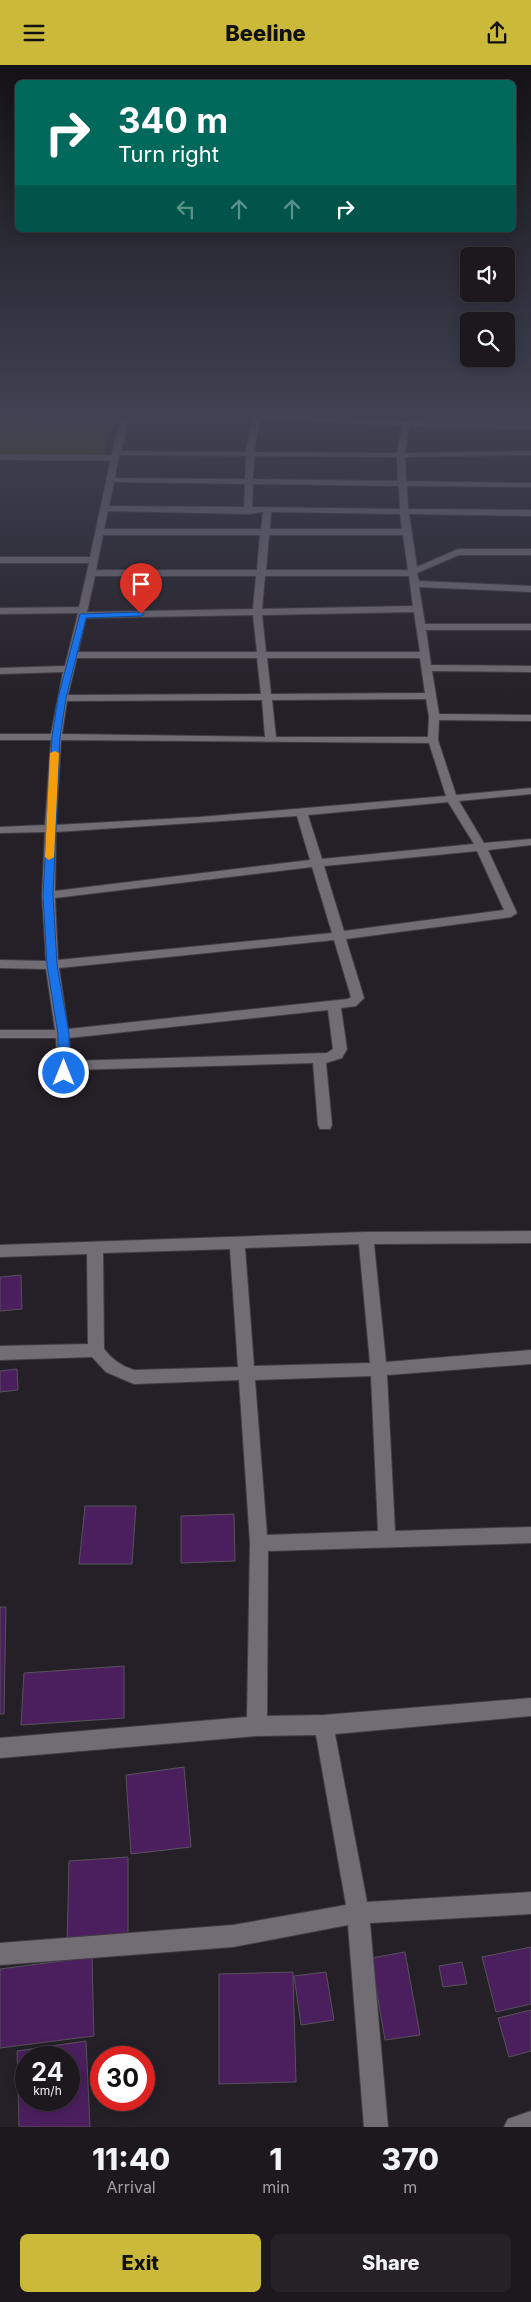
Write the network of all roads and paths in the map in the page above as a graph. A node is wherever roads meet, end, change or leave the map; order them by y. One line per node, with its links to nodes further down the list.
1 (105, 509): 8 (street)
2 (163, 509): 4 (street)
3 (404, 509): 6 (street)
4 (248, 511): 5 (street)
5 (267, 511): 6 (street); 9 (street)
6 (404, 513): 7 (street); 10 (street)
7 (531, 513)
8 (100, 532): 9 (street); 13 (street)
9 (265, 532): 10 (street); 15 (street)
10 (406, 532): 16 (street)
11 (531, 552): 16 (street)
12 (0, 559): 13 (street)
13 (94, 559): 14 (street)
14 (90, 573): 15 (street); 22 (street)
15 (262, 573): 16 (street); 21 (street)
16 (411, 573): 17 (street)
17 (415, 585): 18 (street); 19 (street)
18 (531, 589)
19 (418, 609): 21 (street); 23 (street)
20 (0, 611): 22 (street)
21 (257, 612): 22 (street); 26 (street)
22 (83, 613): 25 (street)
23 (421, 627): 24 (street); 27 (street)
24 (531, 627)
25 (73, 655): 26 (street); 29 (street)
26 (262, 655): 27 (street); 33 (street)
27 (425, 655): 28 (street)
28 (427, 667): 30 (street); 32 (street)
29 (70, 669): 31 (street); 34 (street)
30 (531, 669)
31 (0, 671)
32 (431, 696): 33 (street); 35 (street)
33 (266, 697): 34 (street); 39 (street)
34 (62, 698): 38 (street)
35 (434, 717): 36 (street); 40 (street)
36 (531, 718)
37 (0, 737): 38 (street)
38 (56, 737): 39 (street); 44 (street)
39 (271, 740): 40 (street)
40 (433, 740): 42 (street)
41 (531, 791): 42 (street)
42 (452, 799): 43 (street); 47 (street)
43 (302, 814): 44 (street); 48 (street)
44 (50, 829): 45 (street); 49 (street)
45 (0, 830)
46 (531, 842): 47 (street)
47 (481, 847): 48 (street); 50 (street)
48 (318, 863): 49 (street); 50 (street)
49 (48, 895): 52 (street)
50 (338, 936): 52 (street); 53 (street)
51 (0, 964): 52 (street)
52 (52, 965): 55 (street)
53 (334, 1005): 55 (street); 56 (street)
54 (0, 1034): 55 (street)
55 (63, 1034): 56 (street)
56 (319, 1059): 57 (street)
57 (325, 1125)
58 (531, 1237): 59 (street)
59 (366, 1238): 60 (street); 66 (street)
60 (237, 1242): 61 (street); 67 (street)
61 (95, 1247): 62 (street); 63 (street)
62 (0, 1251)
63 (96, 1350): 64 (street); 67 (street)
64 (0, 1353)
65 (531, 1357): 66 (street)
66 (379, 1369): 67 (street); 69 (street)
67 (246, 1375): 70 (street)
68 (531, 1535): 69 (street)
69 (387, 1539): 70 (street)
70 (259, 1543): 73 (street)
71 (531, 1707): 72 (street)
72 (324, 1725): 73 (street); 76 (street)
73 (257, 1726): 74 (street)
74 (0, 1748)
75 (531, 1903): 76 (street)
76 (358, 1913): 77 (street); 79 (street)
77 (0, 1954)
78 (531, 2123): 80 (street)
79 (376, 2127)
80 (516, 2127)

